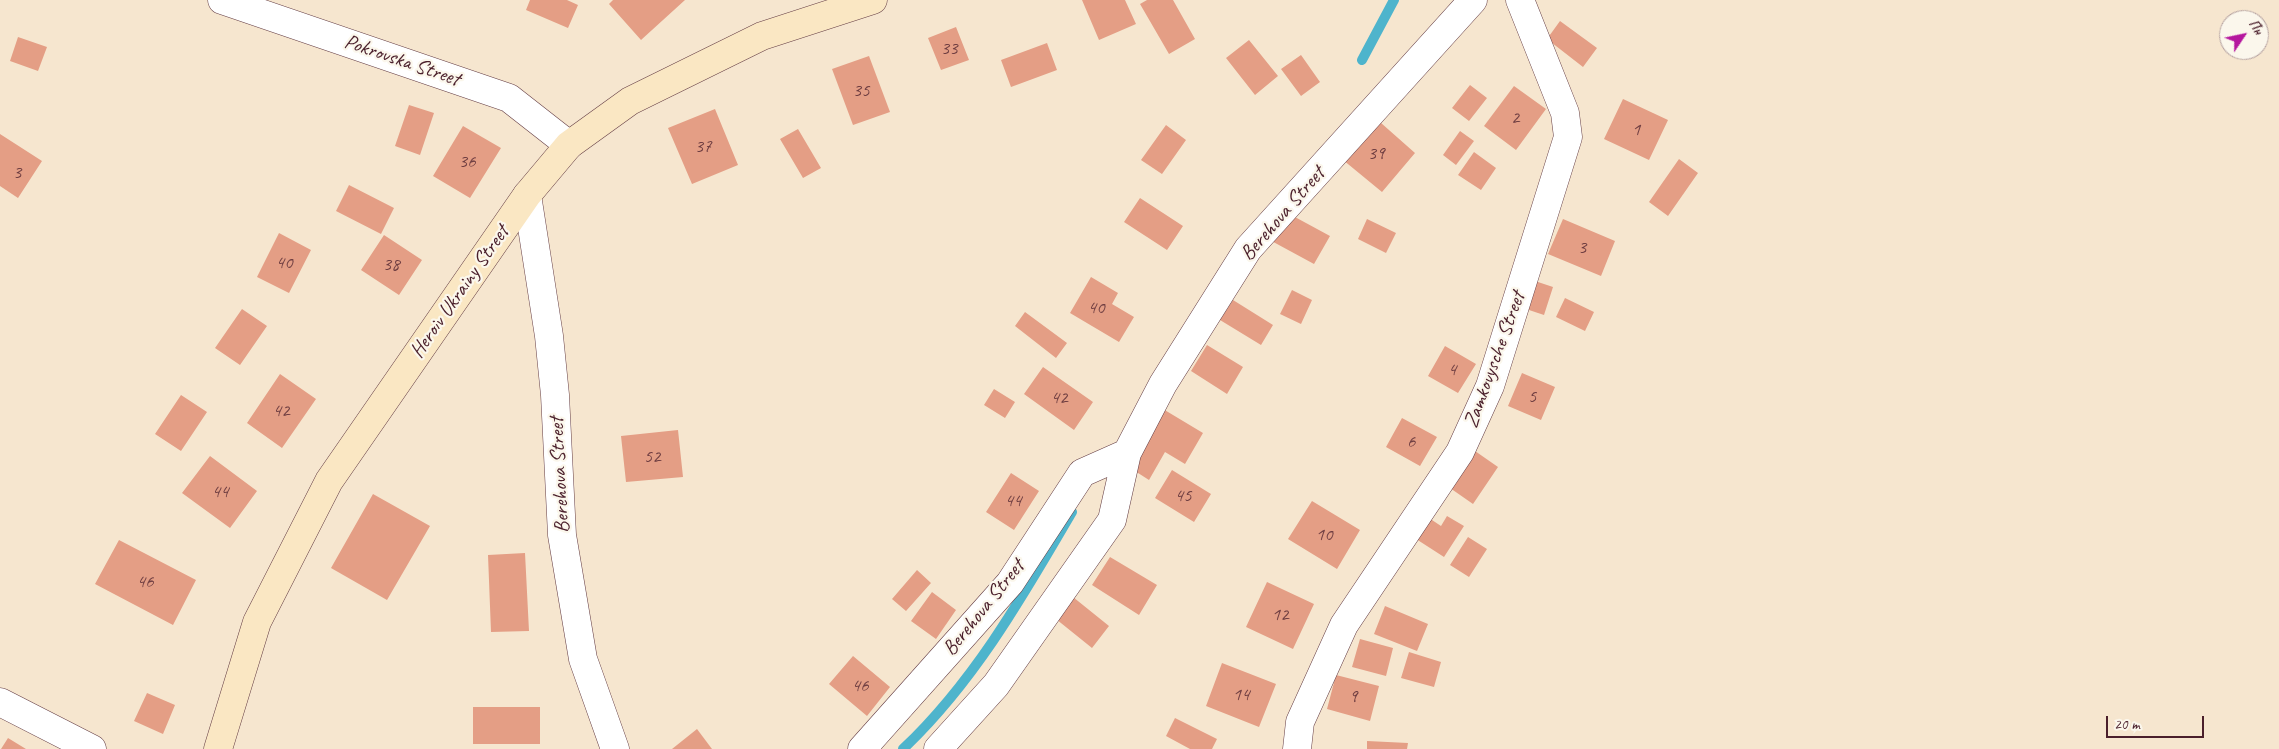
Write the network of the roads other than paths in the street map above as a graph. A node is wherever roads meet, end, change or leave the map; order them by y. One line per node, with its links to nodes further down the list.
1 (222, 0): 5 (street, Pokrovska Street)
2 (873, 0): 5 (main road, Heroiv Ukrainy Street)
3 (1473, 0): 7 (street, Berehova Street)
4 (1520, 0): 14 (street, Zamkovysche Street)
5 (569, 146): 6 (main road, Heroiv Ukrainy Street)
6 (527, 195): 10 (main road, Heroiv Ukrainy Street); 11 (street, Berehova Street)
7 (1127, 453): 12 (street, Berehova Street); 13 (street, Berehova Street)
8 (0, 702): 9 (street)
9 (92, 749)
10 (218, 749)
11 (615, 749)
12 (862, 749)
13 (938, 749)
14 (1297, 749)

